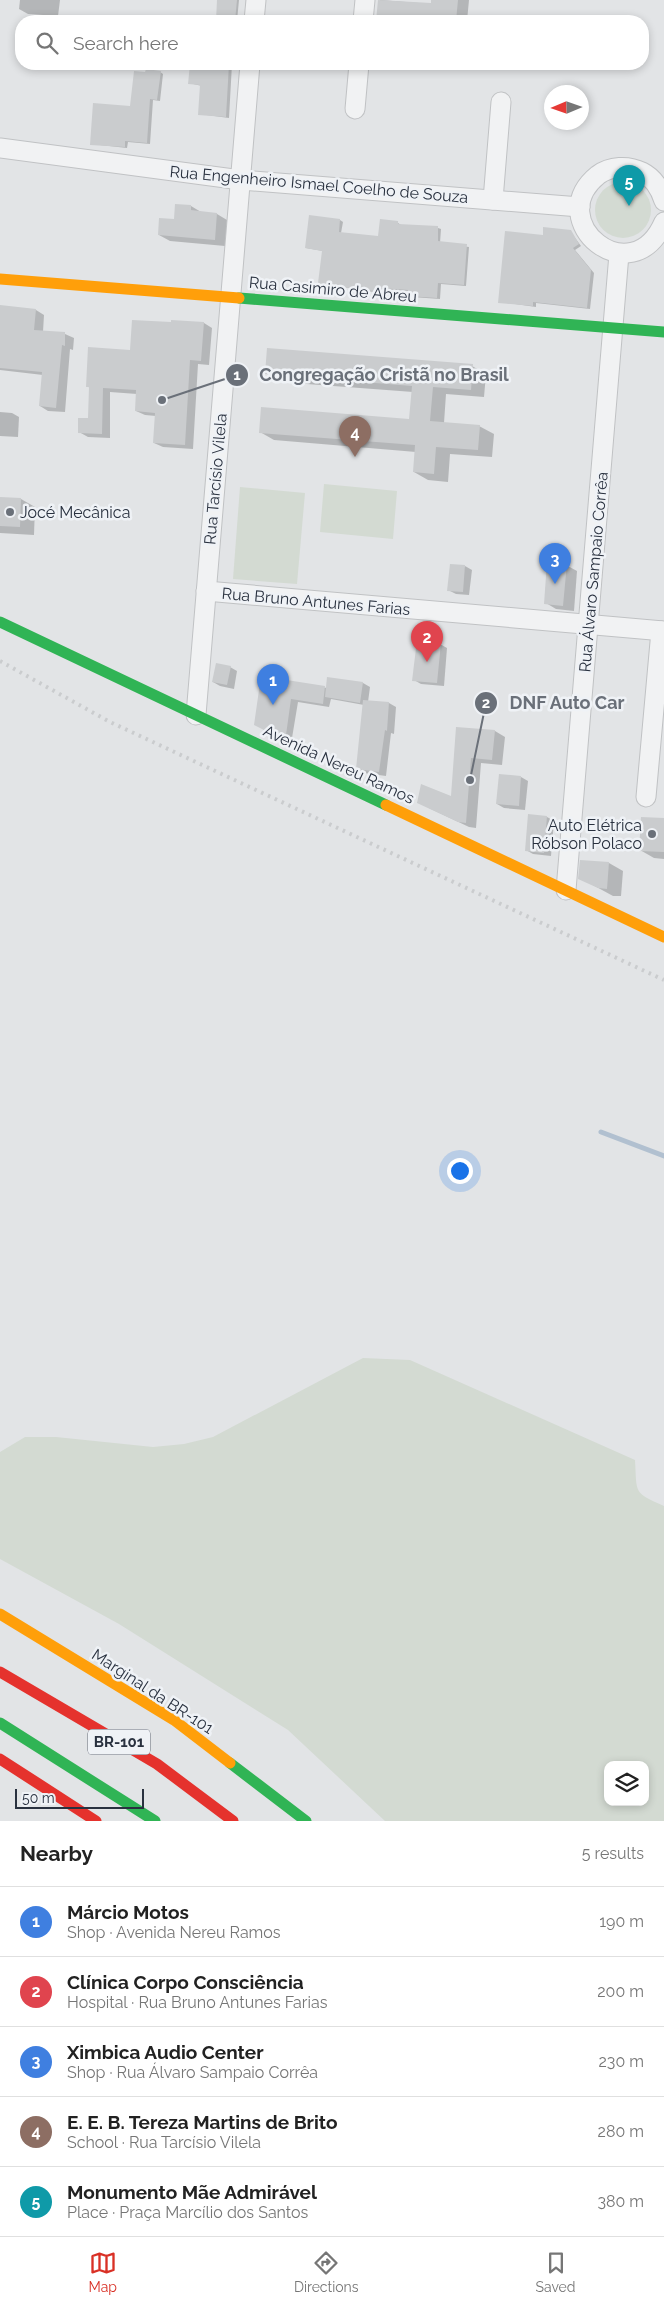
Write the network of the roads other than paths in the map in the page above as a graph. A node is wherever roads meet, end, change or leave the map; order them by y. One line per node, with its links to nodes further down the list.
1 (256, 0): 3 (street)
2 (365, 0): 4 (street)
3 (255, 15)
4 (364, 15)
5 (249, 70): 11 (street, Rua Tarcísio Vilela)
6 (358, 70): 8 (street)
7 (501, 102): 12 (street)
8 (355, 109)
9 (0, 148): 11 (street, Rua Engenheiro Ismael Coelho de Souza)
10 (659, 176): 13 (street); 14 (street)
11 (240, 180): 12 (street, Rua Engenheiro Ismael Coelho de Souza); 18 (street, Rua Tarcísio Vilela)
12 (493, 200): 14 (street, Rua Engenheiro Ismael Coelho de Souza)
13 (664, 201)
14 (580, 207): 16 (street)
15 (664, 222): 16 (street)
16 (620, 254): 19 (street, Rua Álvaro Sampaio Corrêa)
17 (0, 279): 18 (main road, Rua Casimiro de Abreu)
18 (231, 297): 19 (main road, Rua Casimiro de Abreu); 21 (street, Rua Tarcísio Vilela)
19 (613, 328): 20 (main road, Rua Casimiro de Abreu); 23 (street, Rua Álvaro Sampaio Corrêa)
20 (664, 332)
21 (206, 591): 23 (street, Rua Bruno Antunes Farias); 25 (street, Rua Tarcísio Vilela)
22 (0, 622): 25 (main road, Avenida Nereu Ramos)
23 (588, 624): 24 (street, Rua Bruno Antunes Farias); 27 (street, Rua Álvaro Sampaio Corrêa)
24 (663, 631): 26 (street)
25 (196, 714): 27 (main road, Avenida Nereu Ramos)
26 (646, 797)
27 (566, 890): 28 (main road, Avenida Nereu Ramos)
28 (664, 937)
29 (0, 1614): 36 (main road, Marginal da BR-101)
30 (0, 1672): 35 (main road, BR-101)
31 (0, 1723): 34 (main road, BR-101)
32 (0, 1759): 33 (main road)
33 (96, 1821)
34 (155, 1821)
35 (233, 1821)
36 (306, 1821)

